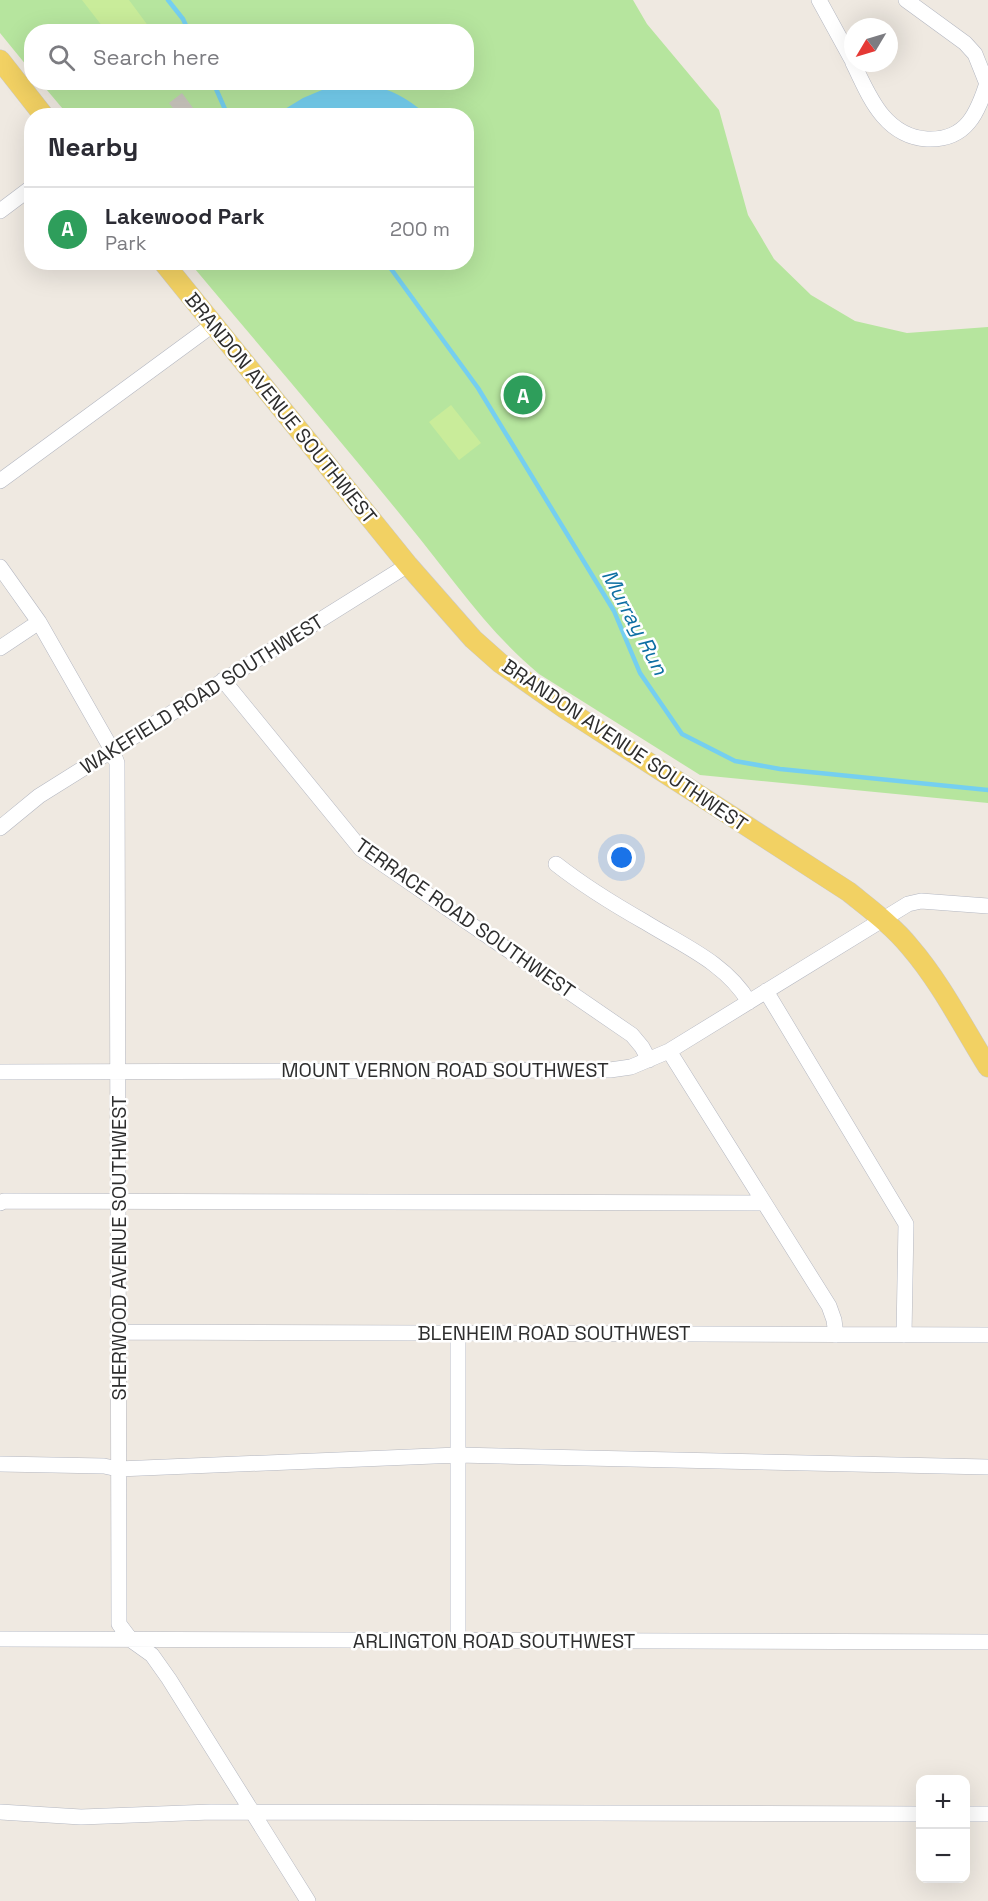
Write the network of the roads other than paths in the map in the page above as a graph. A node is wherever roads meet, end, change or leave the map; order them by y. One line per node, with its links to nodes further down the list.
1 (819, 0): 3 (street)
2 (906, 0): 6 (street)
3 (844, 46)
4 (0, 60): 7 (main road)
5 (858, 72): 6 (street)
6 (987, 82)
7 (38, 108)
8 (24, 194): 9 (street)
9 (0, 211)
10 (170, 270): 11 (main road, BRANDON AVENUE SOUTHWEST)
11 (214, 324): 12 (street); 13 (main road, BRANDON AVENUE SOUTHWEST)
12 (0, 481)
13 (408, 565): 17 (street, WAKEFIELD ROAD SOUTHWEST); 22 (main road, BRANDON AVENUE SOUTHWEST)
14 (0, 567): 15 (street, SHERWOOD AVENUE SOUTHWEST)
15 (39, 622): 16 (street); 18 (street, SHERWOOD AVENUE SOUTHWEST)
16 (0, 648)
17 (223, 680): 18 (street, WAKEFIELD ROAD SOUTHWEST); 26 (street, TERRACE ROAD SOUTHWEST)
18 (112, 750): 19 (street, WAKEFIELD ROAD SOUTHWEST); 28 (street, SHERWOOD AVENUE SOUTHWEST)
19 (0, 828)
20 (556, 864): 24 (street)
21 (988, 906): 22 (street, MOUNT VERNON ROAD SOUTHWEST)
22 (882, 919): 23 (street, MOUNT VERNON ROAD SOUTHWEST); 27 (main road, BRANDON AVENUE SOUTHWEST)
23 (766, 991): 24 (street, MOUNT VERNON ROAD SOUTHWEST); 36 (street)
24 (749, 1002): 25 (street, MOUNT VERNON ROAD SOUTHWEST)
25 (669, 1051): 26 (street, MOUNT VERNON ROAD SOUTHWEST); 32 (street)
26 (649, 1060): 28 (street, MOUNT VERNON ROAD SOUTHWEST)
27 (988, 1067)
28 (118, 1070): 29 (street, MOUNT VERNON ROAD SOUTHWEST); 30 (street, SHERWOOD AVENUE SOUTHWEST)
29 (0, 1072)
30 (119, 1202): 31 (street); 32 (street); 33 (street, SHERWOOD AVENUE SOUTHWEST)
31 (0, 1203)
32 (764, 1203): 35 (street)
33 (119, 1332): 34 (street, BLENHEIM ROAD SOUTHWEST); 41 (street, SHERWOOD AVENUE SOUTHWEST)
34 (458, 1333): 35 (street, BLENHEIM ROAD SOUTHWEST); 38 (street)
35 (836, 1335): 36 (street, BLENHEIM ROAD SOUTHWEST)
36 (903, 1335): 37 (street, BLENHEIM ROAD SOUTHWEST)
37 (988, 1335)
38 (458, 1455): 40 (street); 41 (street); 44 (street)
39 (0, 1464): 41 (street)
40 (988, 1467)
41 (118, 1469): 43 (street, SHERWOOD AVENUE SOUTHWEST)
42 (0, 1639): 43 (street, ARLINGTON ROAD SOUTHWEST)
43 (131, 1640): 44 (street, ARLINGTON ROAD SOUTHWEST); 47 (street, SHERWOOD AVENUE SOUTHWEST)
44 (458, 1641): 45 (street, ARLINGTON ROAD SOUTHWEST)
45 (988, 1642)
46 (0, 1812): 47 (street)
47 (252, 1813): 48 (street); 51 (street, SHERWOOD AVENUE SOUTHWEST)
48 (916, 1814)
49 (970, 1814): 50 (street)
50 (988, 1814)
51 (308, 1901)

